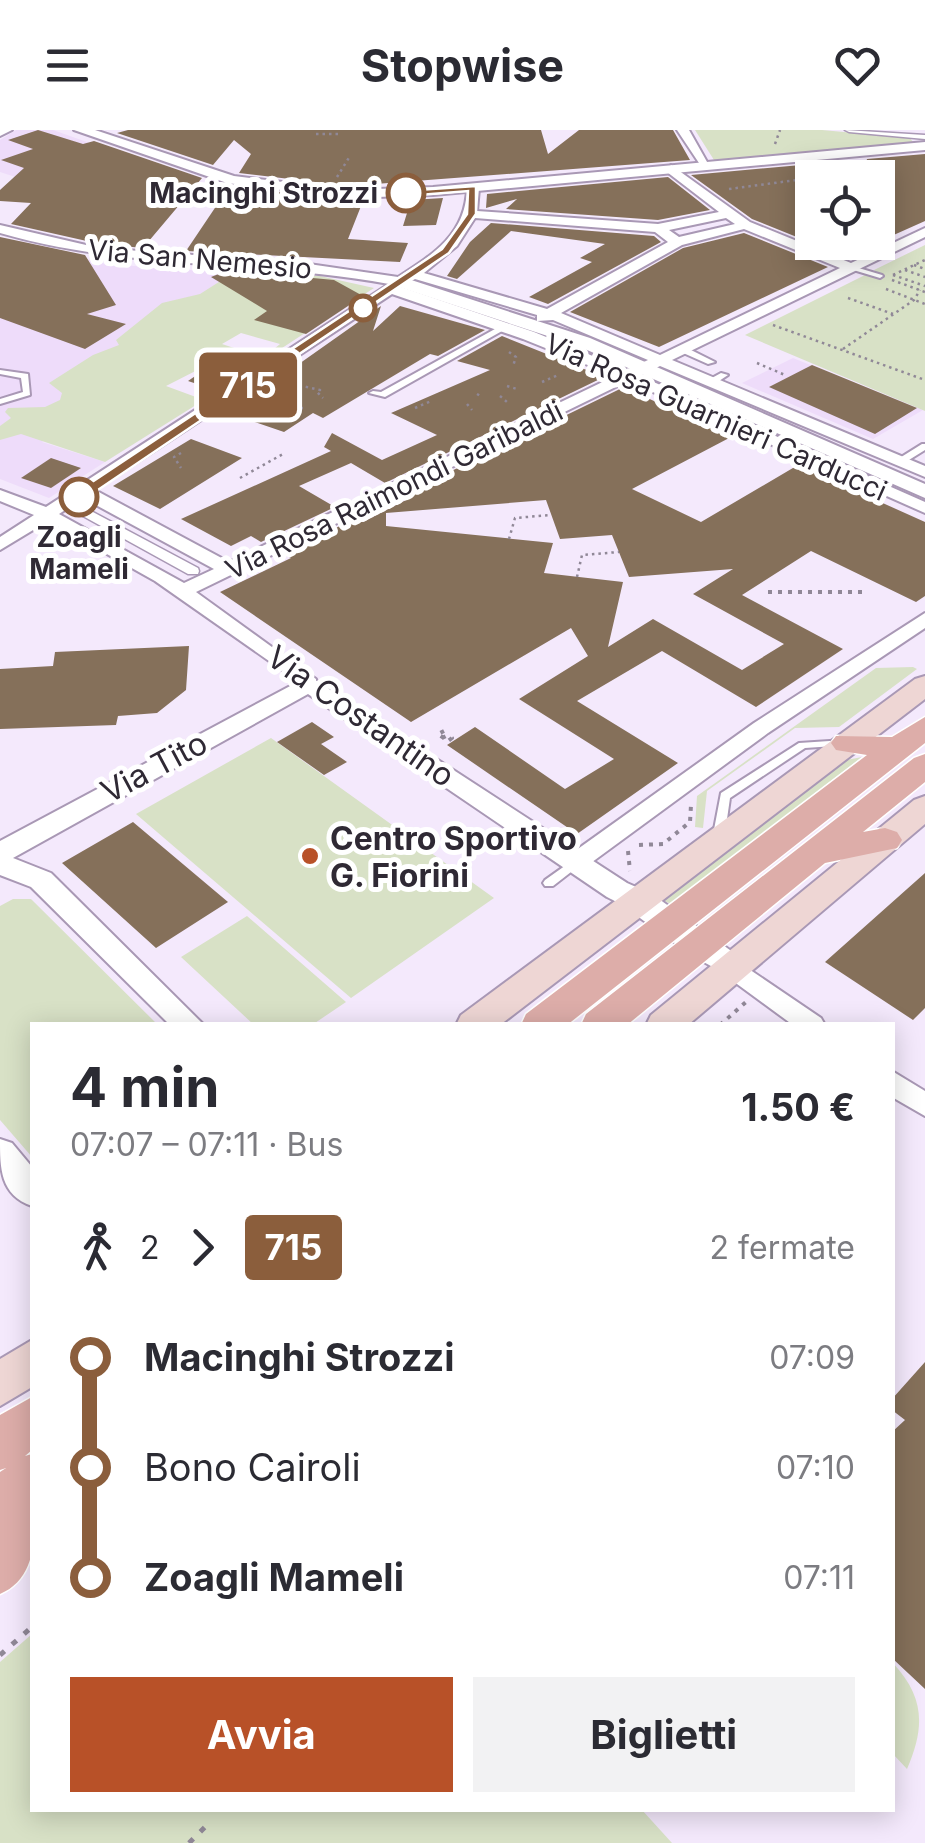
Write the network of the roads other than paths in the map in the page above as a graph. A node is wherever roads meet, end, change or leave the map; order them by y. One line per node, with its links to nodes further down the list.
1 (81, 130): 8 (street)
2 (683, 130): 6 (street)
3 (849, 130): 4 (street)
4 (925, 137)
5 (925, 146): 6 (street)
6 (707, 166): 7 (street)
7 (671, 169): 8 (street); 10 (street)
8 (473, 188): 9 (street)
9 (472, 214): 12 (street); 18 (street)
10 (726, 214): 11 (street); 12 (street)
11 (745, 225): 15 (street); 16 (street)
12 (658, 228): 15 (street)
13 (1, 229): 18 (street, Via San Nemesio)
14 (925, 232): 16 (street, Via Rosa Raimondi Garibaldi)
15 (677, 242): 19 (street)
16 (852, 268): 17 (lane); 20 (street, Via Rosa Raimondi Garibaldi)
17 (883, 277)
18 (403, 282): 19 (street, Via Rosa Guarnieri Carducci); 19 (street, Via Rosa Guarnieri Carducci); 30 (street)
19 (528, 320): 22 (street, Via Rosa Guarnieri Carducci); 22 (street, Via Rosa Guarnieri Carducci); 24 (lane, Via Rosa Guarnieri Carducci)
20 (684, 350): 21 (lane); 22 (street, Via Rosa Raimondi Garibaldi)
21 (711, 362)
22 (646, 368): 27 (street, Via Rosa Guarnieri Carducci); 31 (street, Via Rosa Guarnieri Carducci); 34 (street, Via Rosa Raimondi Garibaldi)
23 (0, 372): 25 (lane)
24 (374, 393)
25 (0, 402)
26 (925, 446): 27 (lane)
27 (912, 471): 28 (street, Via Rosa Guarnieri Carducci)
28 (925, 492)
29 (0, 495): 32 (street)
30 (80, 500): 32 (street); 34 (street); 35 (street)
31 (925, 508)
32 (50, 515): 33 (street); 35 (street, Via Costantino)
33 (0, 545)
34 (228, 569): 35 (street, Via Rosa Raimondi Garibaldi)
35 (189, 580): 37 (street, Via Costantino)
36 (925, 619): 45 (street)
37 (308, 682): 43 (street, Via Tito); 45 (street, Via Costantino)
38 (925, 684): 39 (main road)
39 (848, 744): 40 (main road); 48 (main road)
40 (916, 746): 44 (main road); 49 (main road)
41 (925, 807): 42 (main road)
42 (886, 840): 44 (main road); 49 (main road)
43 (0, 853)
44 (814, 853): 49 (main road)
45 (576, 862): 47 (lane); 48 (street, Via Costantino)
46 (0, 864): 50 (street)
47 (549, 883)
48 (642, 901): 49 (street, Via Costantino); 51 (main road)
49 (701, 945): 52 (main road); 53 (main road); 54 (main road); 55 (street)
50 (186, 1022)
51 (478, 1022)
52 (546, 1022)
53 (604, 1022)
54 (665, 1022)
55 (808, 1022)
56 (895, 1084): 57 (street)
57 (925, 1105)
58 (0, 1153): 59 (street)
59 (30, 1189)
60 (30, 1363): 61 (main road)
61 (0, 1386)
62 (30, 1413): 63 (main road)
63 (0, 1421)
64 (30, 1422): 65 (main road)
65 (0, 1446)
66 (30, 1480): 67 (main road)
67 (0, 1504)
68 (30, 1524): 70 (main road)
69 (30, 1548): 70 (main road)
70 (0, 1570)

